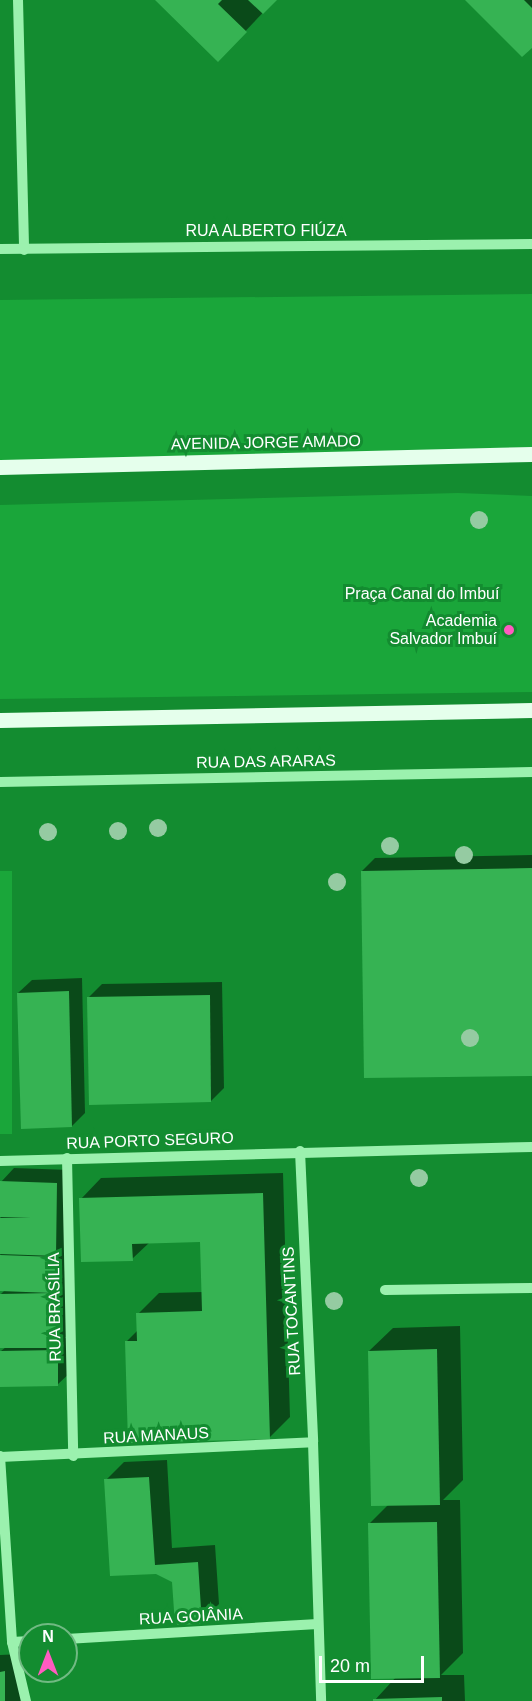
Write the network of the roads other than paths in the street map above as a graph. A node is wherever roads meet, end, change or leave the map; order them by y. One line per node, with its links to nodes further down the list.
1 (18, 0): 4 (street)
2 (532, 244): 4 (street, RUA ALBERTO FIÚZA)
3 (0, 249): 4 (street, RUA ALBERTO FIÚZA)
4 (24, 250)
5 (532, 454): 6 (main road, AVENIDA JORGE AMADO)
6 (0, 467)
7 (532, 710): 8 (main road)
8 (0, 720)
9 (532, 772): 10 (street, RUA DAS ARARAS)
10 (0, 782)
11 (532, 1147): 12 (street)
12 (300, 1151): 13 (street, RUA PORTO SEGURO); 17 (street, RUA TOCANTINS)
13 (67, 1158): 14 (street, RUA PORTO SEGURO); 18 (street, RUA BRASÍLIA)
14 (0, 1161)
15 (532, 1288): 16 (street)
16 (385, 1290)
17 (313, 1442): 18 (street, RUA MANAUS); 20 (street, RUA TOCANTINS)
18 (73, 1456): 19 (street, RUA MANAUS)
19 (0, 1457): 22 (street)
20 (318, 1624): 21 (street, RUA GOIÂNIA); 25 (street, RUA TOCANTINS)
21 (78, 1638)
22 (12, 1642): 23 (street); 24 (street)
23 (18, 1642)
24 (26, 1701)
25 (321, 1701)

